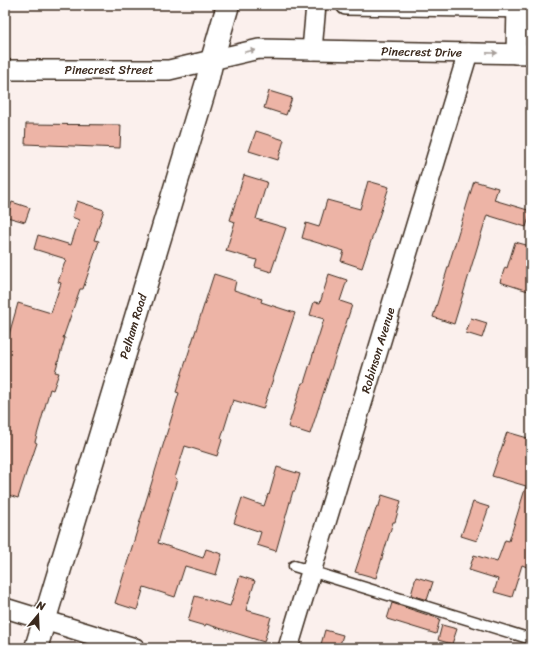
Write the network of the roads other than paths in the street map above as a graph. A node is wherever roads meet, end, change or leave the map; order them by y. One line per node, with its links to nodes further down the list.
1 (228, 5): 8 (main road, Pelham Road)
2 (316, 5): 5 (street)
3 (346, 5): 4 (street)
4 (521, 7): 7 (street)
5 (312, 50): 6 (street, Pinecrest Drive); 8 (street, Pinecrest Drive, one-way to 5)
6 (468, 53): 7 (street, Pinecrest Drive, one-way to 7); 11 (street, Robinson Avenue)
7 (523, 54)
8 (212, 60): 9 (street, Pinecrest Street); 13 (main road, Pelham Road)
9 (5, 70)
10 (294, 566): 11 (lane)
11 (312, 571): 14 (lane); 17 (street, Robinson Avenue)
12 (5, 608): 13 (street)
13 (45, 620): 15 (main road, Pelham Road); 16 (street)
14 (531, 639)
15 (36, 648)
16 (135, 648)
17 (288, 648)

